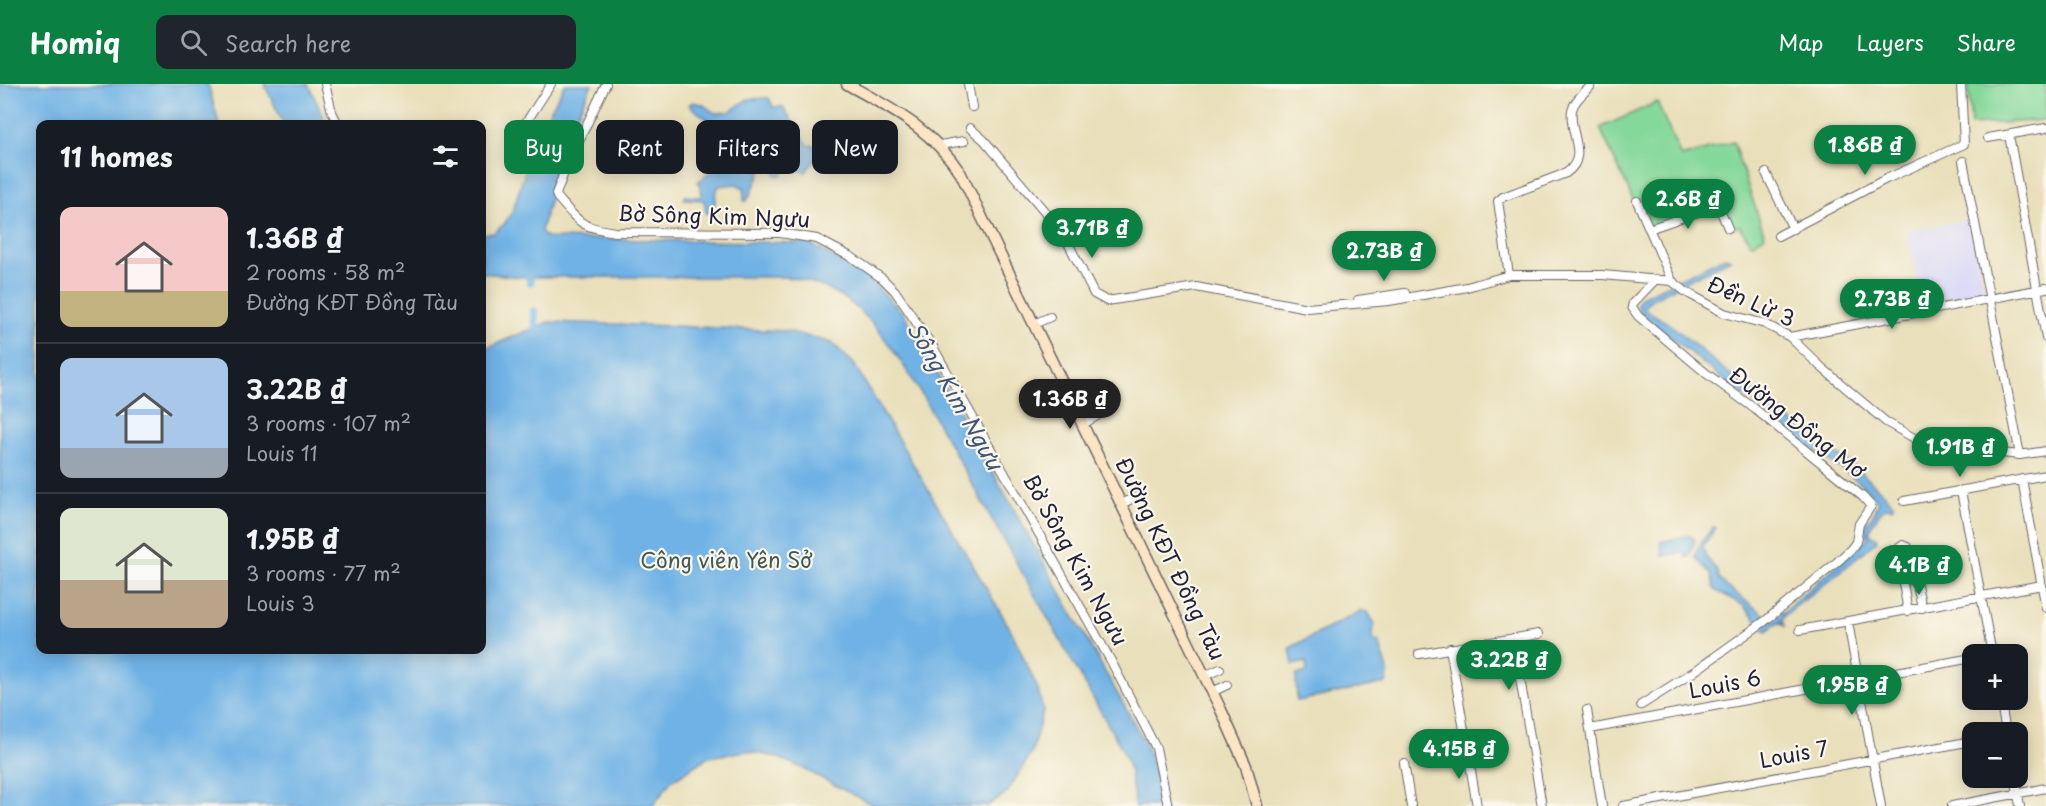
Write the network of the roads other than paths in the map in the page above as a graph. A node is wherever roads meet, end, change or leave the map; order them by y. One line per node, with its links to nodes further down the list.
1 (325, 84): 9 (street)
2 (552, 84): 10 (street)
3 (606, 84): 72 (street, Bờ Sông Kim Ngưu)
4 (847, 84): 16 (main road, Đường KĐT Đồng Tàu)
5 (968, 84): 8 (street)
6 (1961, 84): 21 (street)
7 (1590, 87): 24 (street)
8 (972, 107)
9 (336, 120)
10 (528, 120)
11 (970, 128): 24 (street)
12 (2046, 128): 13 (street)
13 (2009, 135): 14 (street); 27 (street)
14 (1988, 138)
15 (964, 141): 16 (street)
16 (940, 145): 30 (main road, Đường KĐT Đồng Tàu)
17 (1963, 161): 28 (street)
18 (1766, 173): 21 (street)
19 (1637, 201): 22 (street)
20 (1728, 228): 22 (street)
21 (1793, 229): 23 (street)
22 (1649, 230): 26 (street)
23 (1778, 236)
24 (1509, 275): 25 (street)
25 (1656, 279): 26 (street); 63 (street, Đường Đồng Mơ)
26 (1672, 281): 31 (street, Đền Lừ 3)
27 (2042, 289): 28 (street); 32 (street)
28 (1990, 299): 31 (street); 38 (street)
29 (1050, 317): 30 (street)
30 (1034, 324): 34 (main road, Đường KĐT Đồng Tàu)
31 (1791, 337): 38 (street, Đền Lừ 3)
32 (2046, 338)
33 (1089, 398): 34 (street)
34 (1074, 405): 36 (main road, Đường KĐT Đồng Tàu)
35 (1097, 416): 36 (street)
36 (1083, 423): 44 (main road, Đường KĐT Đồng Tàu)
37 (2046, 451): 38 (street, Đền Lừ 3)
38 (2020, 455)
39 (2046, 475): 40 (street)
40 (2022, 479): 41 (street); 45 (street)
41 (1961, 491): 43 (street); 46 (street)
42 (1136, 497): 44 (street)
43 (1904, 501)
44 (1121, 504): 59 (main road, Đường KĐT Đồng Tàu)
45 (2042, 585): 46 (street); 48 (street)
46 (1981, 597): 47 (street); 54 (street)
47 (1922, 608): 49 (street); 49 (street)
48 (2046, 608)
49 (1908, 611): 50 (street)
50 (1848, 622): 51 (street); 60 (street)
51 (1800, 630)
52 (1539, 633): 53 (street)
53 (1513, 638): 55 (street); 76 (street)
54 (1990, 644)
55 (1450, 648): 56 (street); 75 (street)
56 (1419, 654)
57 (1962, 660): 60 (street, Louis 6)
58 (1220, 669): 59 (street)
59 (1204, 676): 62 (main road, Đường KĐT Đồng Tàu)
60 (1858, 678): 65 (street, Louis 6); 67 (street)
61 (1227, 685): 62 (street)
62 (1212, 692): 73 (main road, Đường KĐT Đồng Tàu)
63 (1641, 705)
64 (1587, 710): 65 (street)
65 (1590, 729): 77 (street)
66 (1962, 743): 67 (street, Louis 7)
67 (1872, 758): 78 (street, Louis 7); 79 (street)
68 (1404, 763): 74 (street)
69 (2017, 788): 71 (street)
70 (2046, 788): 71 (street)
71 (2018, 793): 80 (street); 81 (street)
72 (1168, 806)
73 (1257, 806)
74 (1411, 806)
75 (1477, 806)
76 (1542, 806)
77 (1602, 806)
78 (1623, 806)
79 (1881, 806)
80 (1956, 806)
81 (2020, 806)

